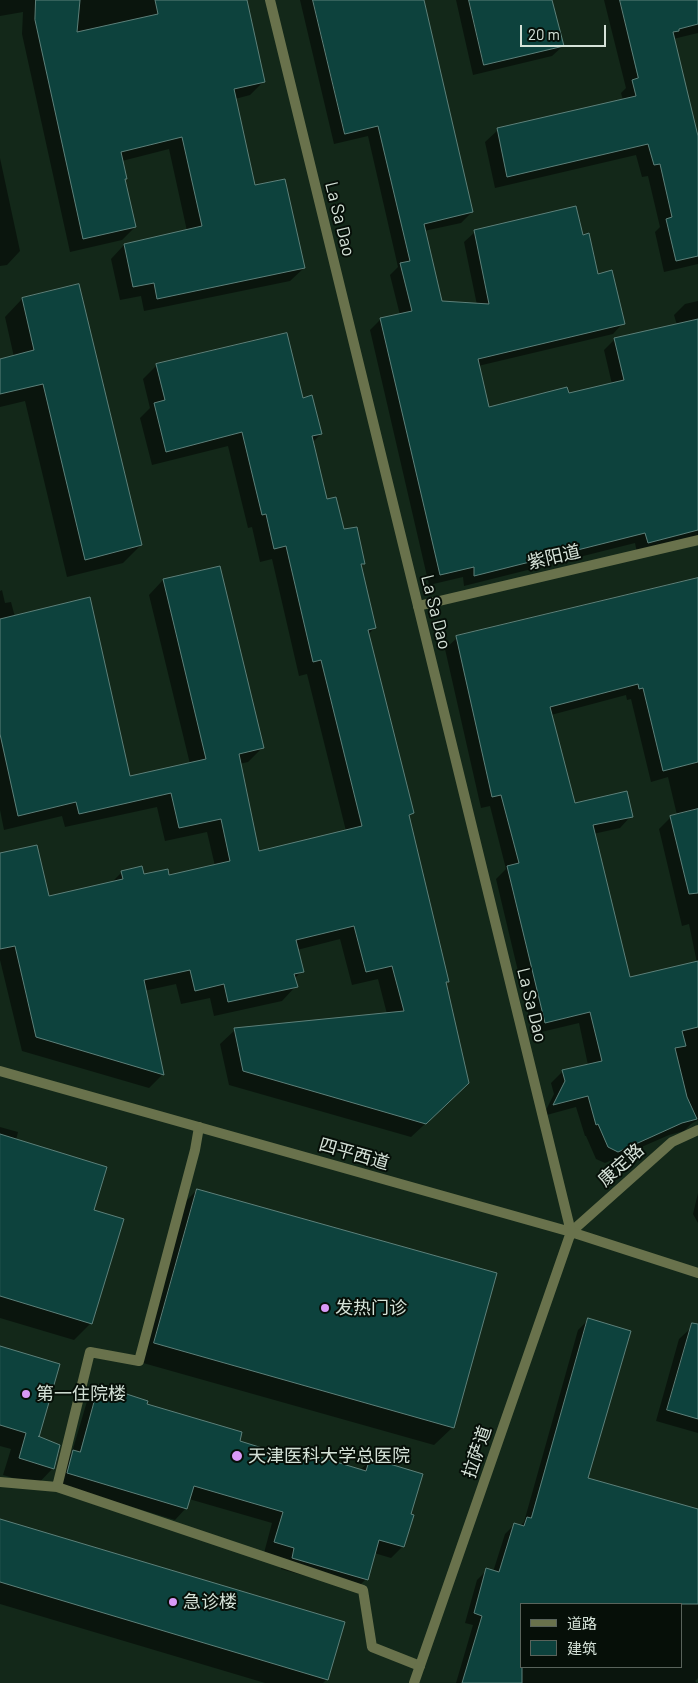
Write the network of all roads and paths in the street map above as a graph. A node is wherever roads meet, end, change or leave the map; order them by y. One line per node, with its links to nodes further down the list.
1 (270, 0): 3 (street, La Sa Dao)
2 (698, 540): 3 (street, 紫阳道)
3 (418, 606): 7 (street, La Sa Dao)
4 (0, 1071): 5 (street, 四平西道)
5 (199, 1127): 7 (street, 四平西道); 10 (street)
6 (698, 1130): 7 (street, 康定路)
7 (571, 1232): 8 (street, 四平西道); 11 (street, 拉萨道)
8 (698, 1273)
9 (0, 1482): 10 (street)
10 (56, 1487): 11 (street)
11 (420, 1666): 12 (street, 拉萨道)
12 (414, 1683)

